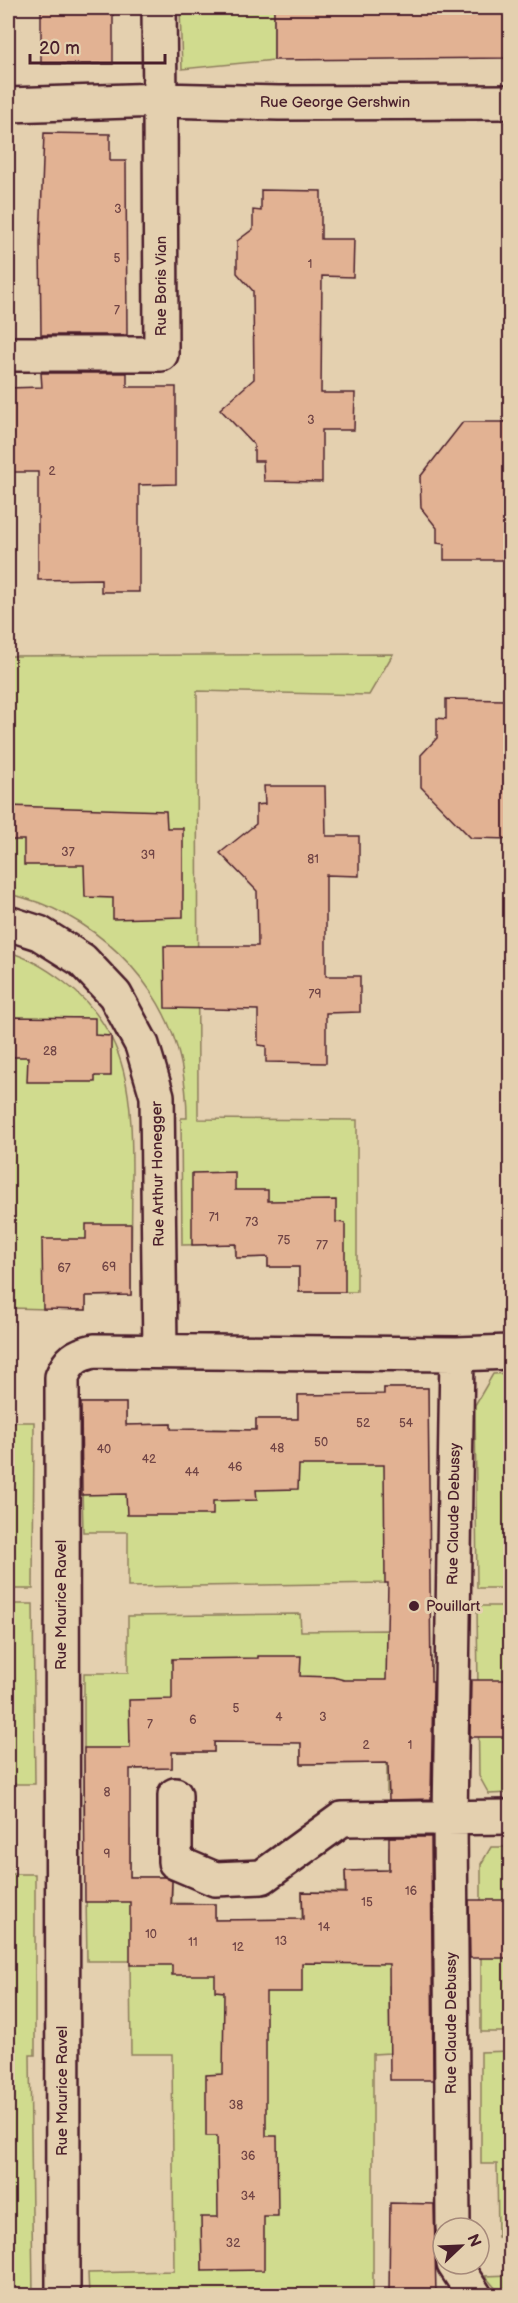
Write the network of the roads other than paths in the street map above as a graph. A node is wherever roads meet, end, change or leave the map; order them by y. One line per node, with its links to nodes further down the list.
1 (159, 8): 2 (street)
2 (160, 100): 3 (street, Rue George Gershwin); 4 (street, Rue George Gershwin); 5 (street, Rue Boris Vian)
3 (510, 102)
4 (8, 105)
5 (8, 354)
6 (8, 923): 7 (street, Rue Arthur Honegger)
7 (160, 1351): 9 (street, Rue Maurice Ravel); 15 (street, Rue Maurice Ravel)
8 (510, 1352): 9 (street, Rue Maurice Ravel)
9 (457, 1354): 12 (street, Rue Claude Debussy)
10 (175, 1795): 12 (street)
11 (510, 1817): 12 (street)
12 (450, 1819): 13 (street, Rue Claude Debussy)
13 (453, 2216)
14 (462, 2276): 16 (street)
15 (63, 2295)
16 (475, 2295)

